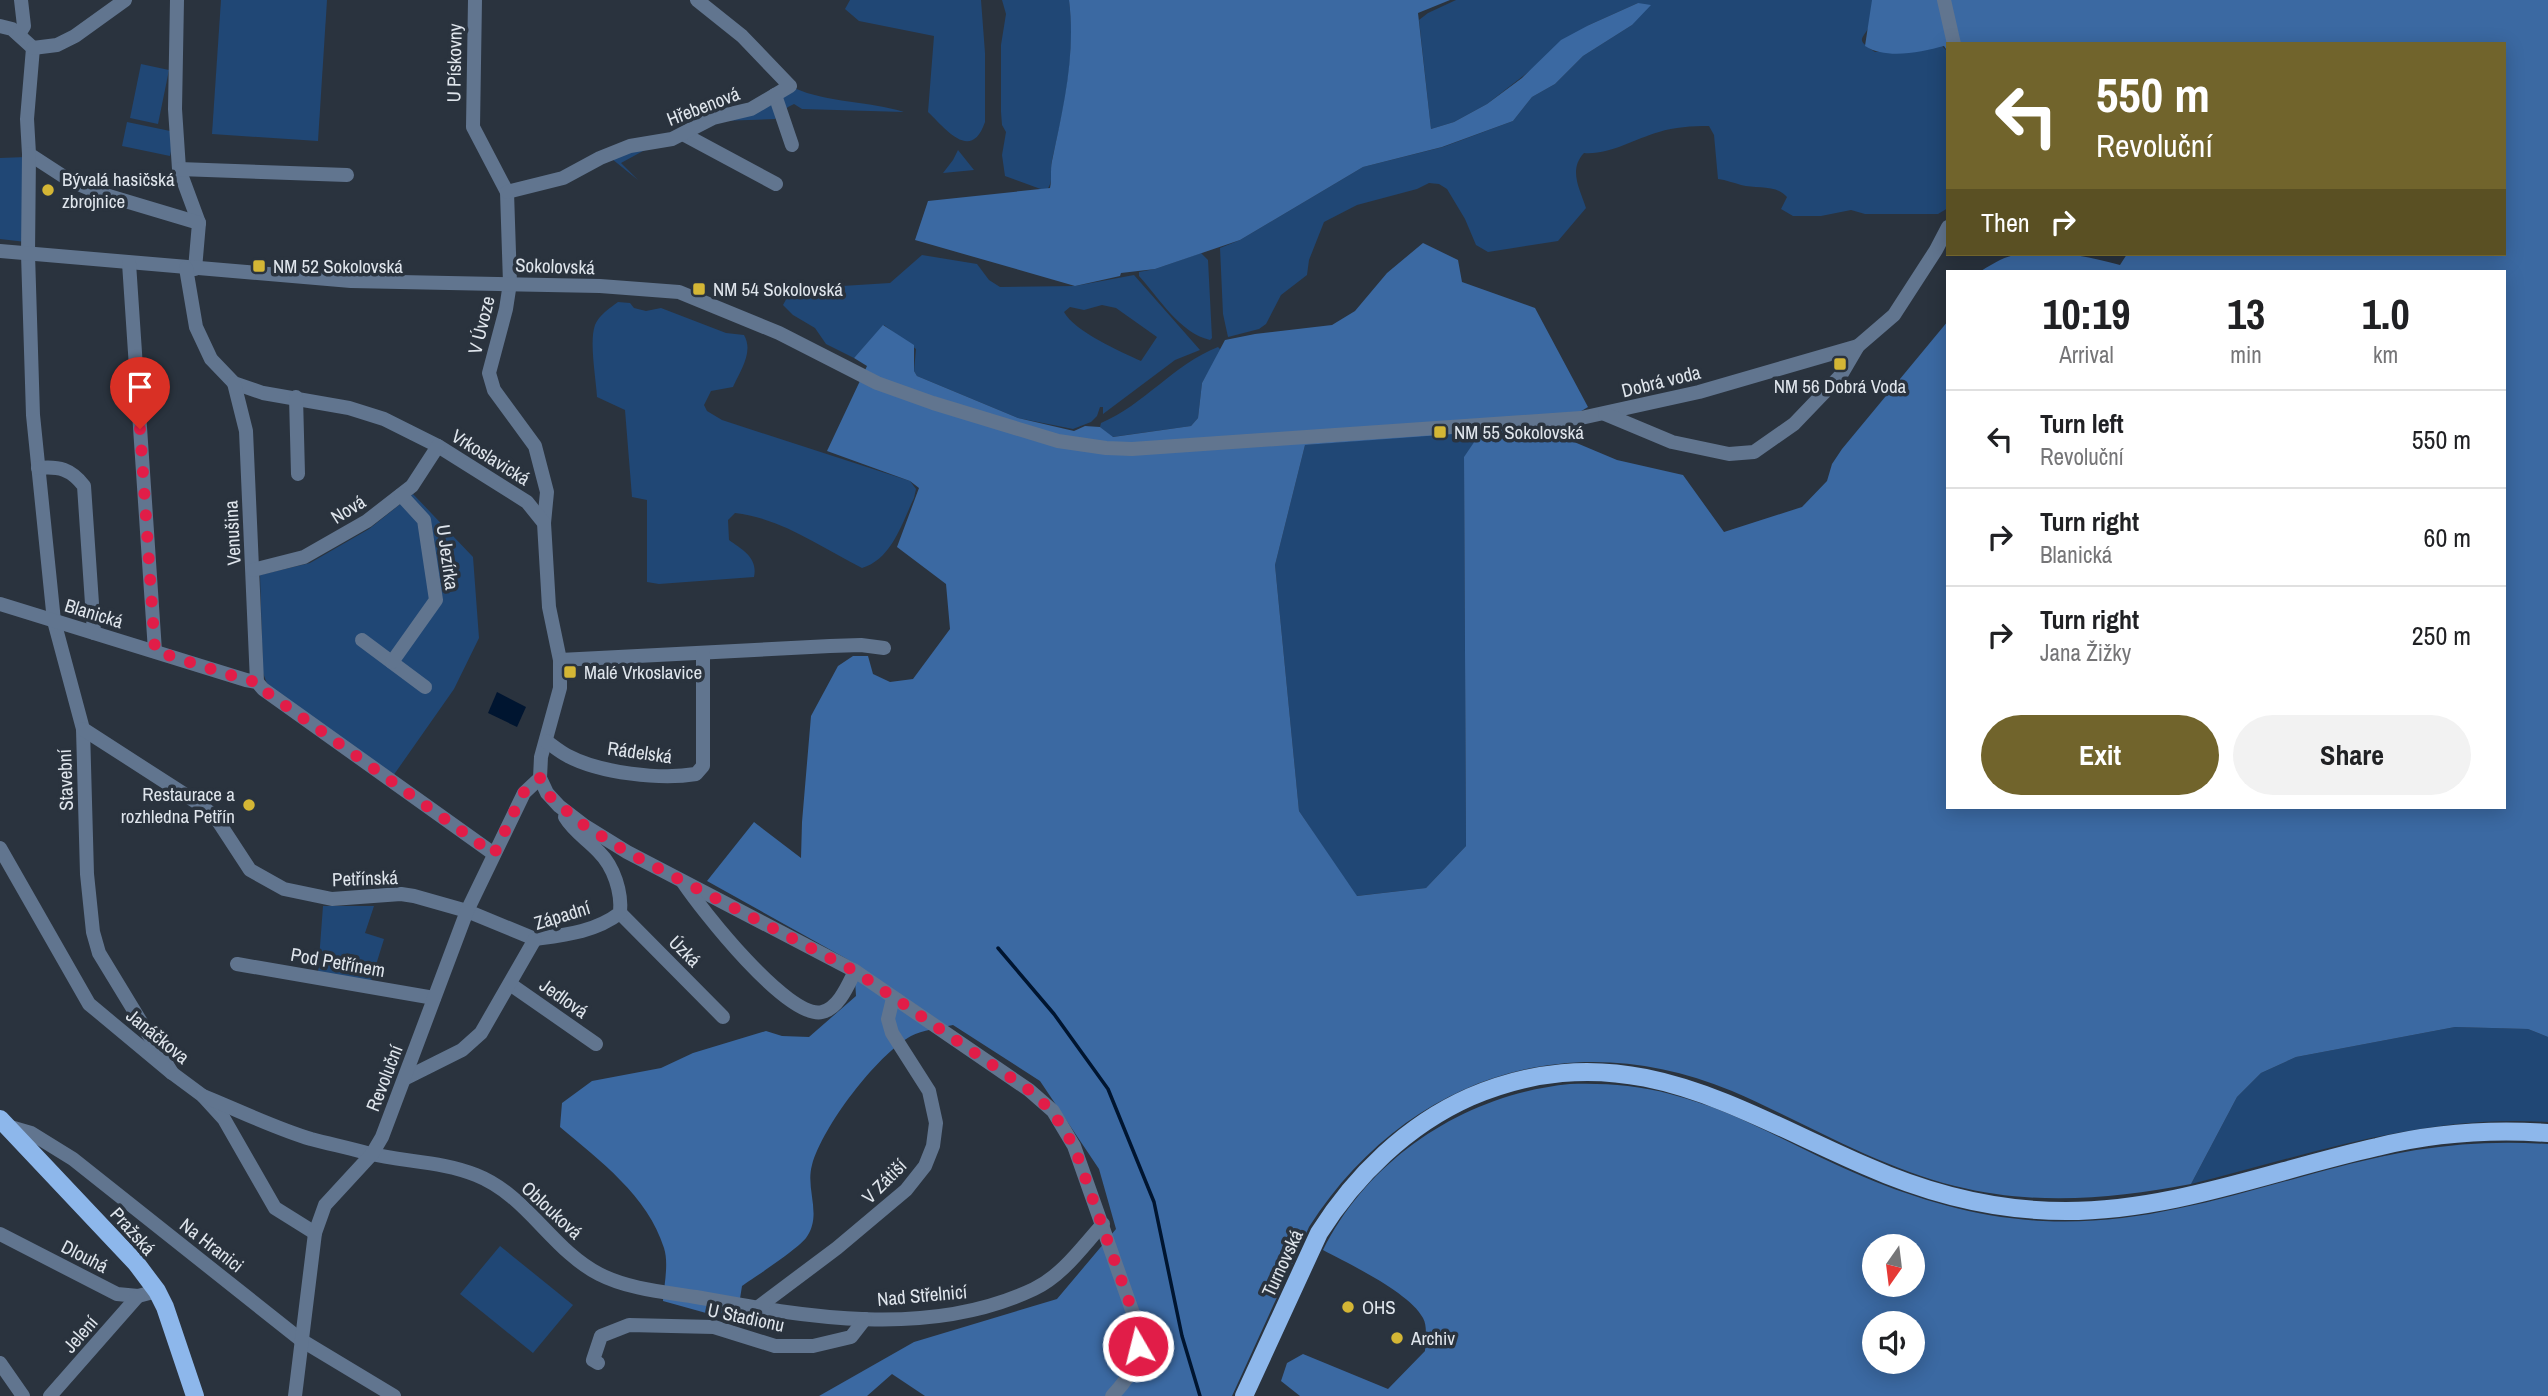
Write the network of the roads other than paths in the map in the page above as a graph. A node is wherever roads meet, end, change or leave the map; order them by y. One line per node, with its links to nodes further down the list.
1 (21, 0): 8 (street)
2 (125, 0): 10 (street)
3 (177, 0): 16 (street)
4 (475, 0): 12 (street, U Pískovny)
5 (697, 0): 11 (street, Hřebenová)
6 (1944, 0): 9 (street)
7 (0, 26): 8 (street)
8 (19, 34): 10 (street)
9 (1954, 42)
10 (33, 48): 15 (street, Stavební)
11 (775, 95): 13 (street, Hřebenová); 14 (street)
12 (473, 127): 19 (street, V Úvoze)
13 (683, 134): 18 (street); 19 (street, Hřebenová)
14 (792, 145)
15 (29, 154): 20 (street); 23 (street, Stavební)
16 (179, 169): 17 (street); 20 (street)
17 (347, 175)
18 (776, 184)
19 (507, 192): 26 (street, V Úvoze)
20 (199, 223): 25 (street, Vrkoslavická)
21 (1946, 230): 27 (street, Dobrá voda)
22 (0, 251): 23 (street, Sokolovská)
23 (28, 254): 24 (street, Sokolovská); 32 (street, Stavební)
24 (130, 263): 25 (street, Sokolovská); 42 (street)
25 (191, 269): 26 (street, Sokolovská); 28 (street, Vrkoslavická)
26 (510, 284): 30 (street, Sokolovská); 35 (street, V Úvoze)
27 (1858, 345): 30 (street, Dobrá voda); 30 (street, Dobrá voda)
28 (234, 383): 29 (street, Vrkoslavická); 36 (street, Venušina)
29 (296, 397): 31 (street, Vrkoslavická); 33 (street)
30 (1605, 414)
31 (438, 446): 34 (street, Nová); 35 (street, Vrkoslavická)
32 (38, 468): 38 (street, Stavební); 39 (street)
33 (298, 474)
34 (401, 495): 36 (street, Nová); 45 (street, U Jezírka)
35 (544, 523): 44 (street)
36 (253, 570): 46 (street, Venušina)
37 (0, 604): 38 (street, Blanická)
38 (54, 621): 39 (street, Blanická); 48 (street, Stavební)
39 (94, 633): 42 (street, Blanická)
40 (362, 639): 45 (street)
41 (884, 648): 43 (street)
42 (155, 651): 46 (street, Blanická)
43 (703, 654): 44 (street); 49 (street, Rádelská)
44 (560, 660): 49 (street)
45 (392, 662): 47 (street)
46 (257, 682): 53 (street, Blanická)
47 (425, 687)
48 (83, 729): 55 (street, Petřínská); 65 (street, Stavební)
49 (546, 741): 50 (street)
50 (540, 778): 51 (street); 53 (street, Revoluční)
51 (559, 806): 54 (street); 56 (street, Západní)
52 (0, 848): 65 (street, Janáčkova)
53 (494, 854): 55 (street, Revoluční)
54 (682, 881): 59 (street); 59 (street)
55 (467, 911): 57 (street, Petřínská); 61 (street, Revoluční)
56 (620, 913): 57 (street, Západní); 63 (street, Úzká)
57 (535, 940): 60 (street, Západní)
58 (237, 964): 61 (street, Pod Petřínem)
59 (855, 971): 62 (street)
60 (510, 984): 64 (street, Jedlová); 66 (street, Západní)
61 (434, 998): 66 (street, Revoluční)
62 (893, 998): 71 (street); 76 (street, V Zátiší)
63 (723, 1017)
64 (596, 1044)
65 (172, 1073): 67 (street, Janáčkova)
66 (406, 1078): 70 (street, Revoluční)
67 (203, 1096): 70 (street, Oblouková); 72 (street, Janáčkova)
68 (3, 1122): 74 (main road, Pražská); 78 (street, Na Hranici)
69 (2548, 1133): 87 (main road, Turnovská)
70 (372, 1154): 72 (street, Revoluční); 76 (street, Oblouková)
71 (1103, 1224): 77 (street, Nad Střelnicí); 86 (street)
72 (315, 1233): 78 (street, Revoluční)
73 (0, 1234): 75 (street, Dlouhá)
74 (157, 1291): 75 (street, Dlouhá); 83 (main road, Pražská)
75 (138, 1296): 82 (street, Jelení)
76 (757, 1308): 77 (street, Nad Střelnicí)
77 (865, 1319): 80 (street, U Stadionu)
78 (301, 1340): 84 (street, Revoluční); 85 (street, Na Hranici)
79 (0, 1363): 81 (street)
80 (598, 1363)
81 (23, 1396)
82 (50, 1396)
83 (195, 1396)
84 (295, 1396)
85 (394, 1396)
86 (1112, 1396)
87 (1244, 1396)

